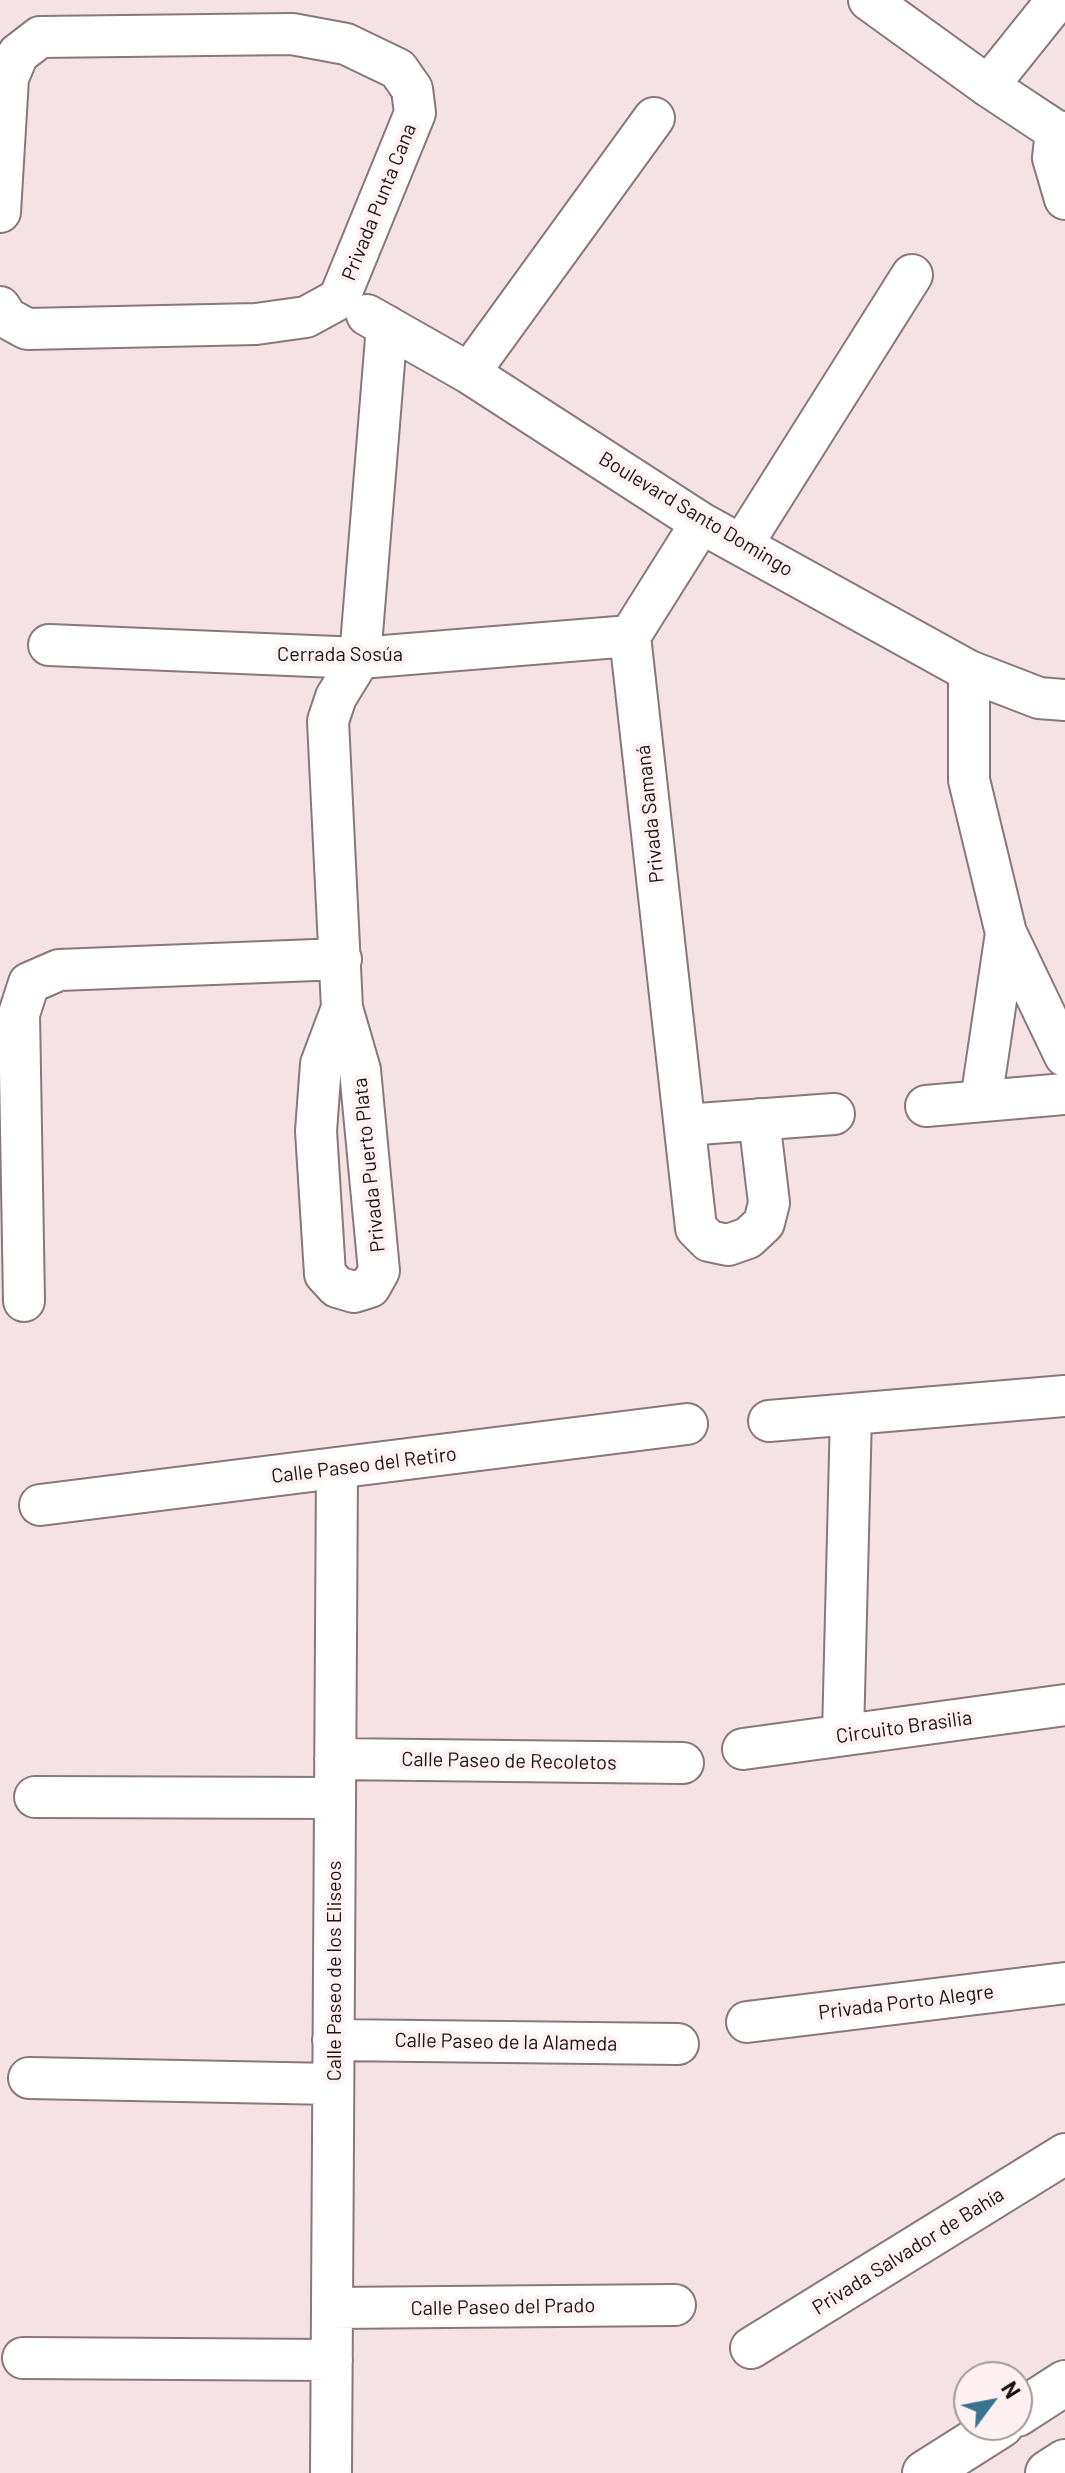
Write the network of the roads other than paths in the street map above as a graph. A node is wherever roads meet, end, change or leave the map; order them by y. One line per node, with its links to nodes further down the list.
1 (869, 0): 3 (street)
2 (1057, 0): 3 (street)
3 (988, 86): 5 (street)
4 (654, 118): 12 (street)
5 (1061, 131): 6 (street)
6 (1065, 199)
7 (0, 212): 9 (street, Privada Punta Cana)
8 (912, 275): 14 (street)
9 (339, 299): 10 (street, Privada Punta Cana); 11 (street, Boulevard Santo Domingo)
10 (0, 307)
11 (387, 326): 12 (street, Boulevard Santo Domingo); 17 (street)
12 (469, 373): 13 (street, Boulevard Santo Domingo)
13 (701, 523): 14 (street, Boulevard Santo Domingo); 15 (street)
14 (742, 545): 18 (street, Boulevard Santo Domingo)
15 (630, 636): 17 (street, Cerrada Sosúa); 29 (street, Privada Samaná)
16 (49, 645): 17 (street, Cerrada Sosúa)
17 (360, 658): 21 (street, Privada Puerto Plata)
18 (969, 671): 19 (street, Boulevard Santo Domingo); 20 (street)
19 (1065, 700)
20 (1006, 933): 23 (street); 25 (street)
21 (341, 959): 22 (street, Privada Puerto Plata); 30 (street)
22 (342, 1008): 22 (street, Privada Puerto Plata)
23 (1065, 1056)
24 (1065, 1094): 25 (street)
25 (981, 1101): 26 (street)
26 (926, 1106)
27 (834, 1114): 28 (street)
28 (759, 1119): 29 (street); 29 (street, Privada Samaná)
29 (685, 1125)
30 (24, 1301)
31 (1065, 1396): 32 (street)
32 (851, 1414): 33 (street); 38 (street)
33 (769, 1421)
34 (687, 1424): 35 (street, Calle Paseo del Retiro)
35 (337, 1468): 36 (street, Calle Paseo del Retiro); 41 (street, Calle Paseo de los Eliseos)
36 (40, 1505)
37 (1065, 1705): 38 (street, Circuito Brasilia)
38 (843, 1735): 39 (street, Circuito Brasilia)
39 (743, 1749)
40 (683, 1763): 41 (street, Calle Paseo de Recoletos)
41 (335, 1778): 42 (street, Calle Paseo de Recoletos); 45 (street, Calle Paseo de los Eliseos)
42 (35, 1797)
43 (1065, 1983): 44 (street, Privada Porto Alegre)
44 (747, 2022)
45 (333, 2040): 46 (street, Calle Paseo de la Alameda); 48 (street, Calle Paseo de los Eliseos)
46 (678, 2044)
47 (29, 2078): 48 (street)
48 (333, 2084): 51 (street, Calle Paseo de los Eliseos)
49 (1065, 2154): 52 (street, Privada Salvador de Bahía)
50 (675, 2305): 51 (street, Calle Paseo del Prado)
51 (332, 2308): 54 (street, Calle Paseo de los Eliseos)
52 (751, 2348)
53 (23, 2358): 54 (street)
54 (332, 2360): 59 (street, Calle Paseo de los Eliseos)
55 (1065, 2383): 56 (main road)
56 (1033, 2404)
57 (976, 2441): 60 (main road)
58 (1065, 2462): 61 (main road)
59 (331, 2473)
60 (925, 2473)
61 (1048, 2473)

